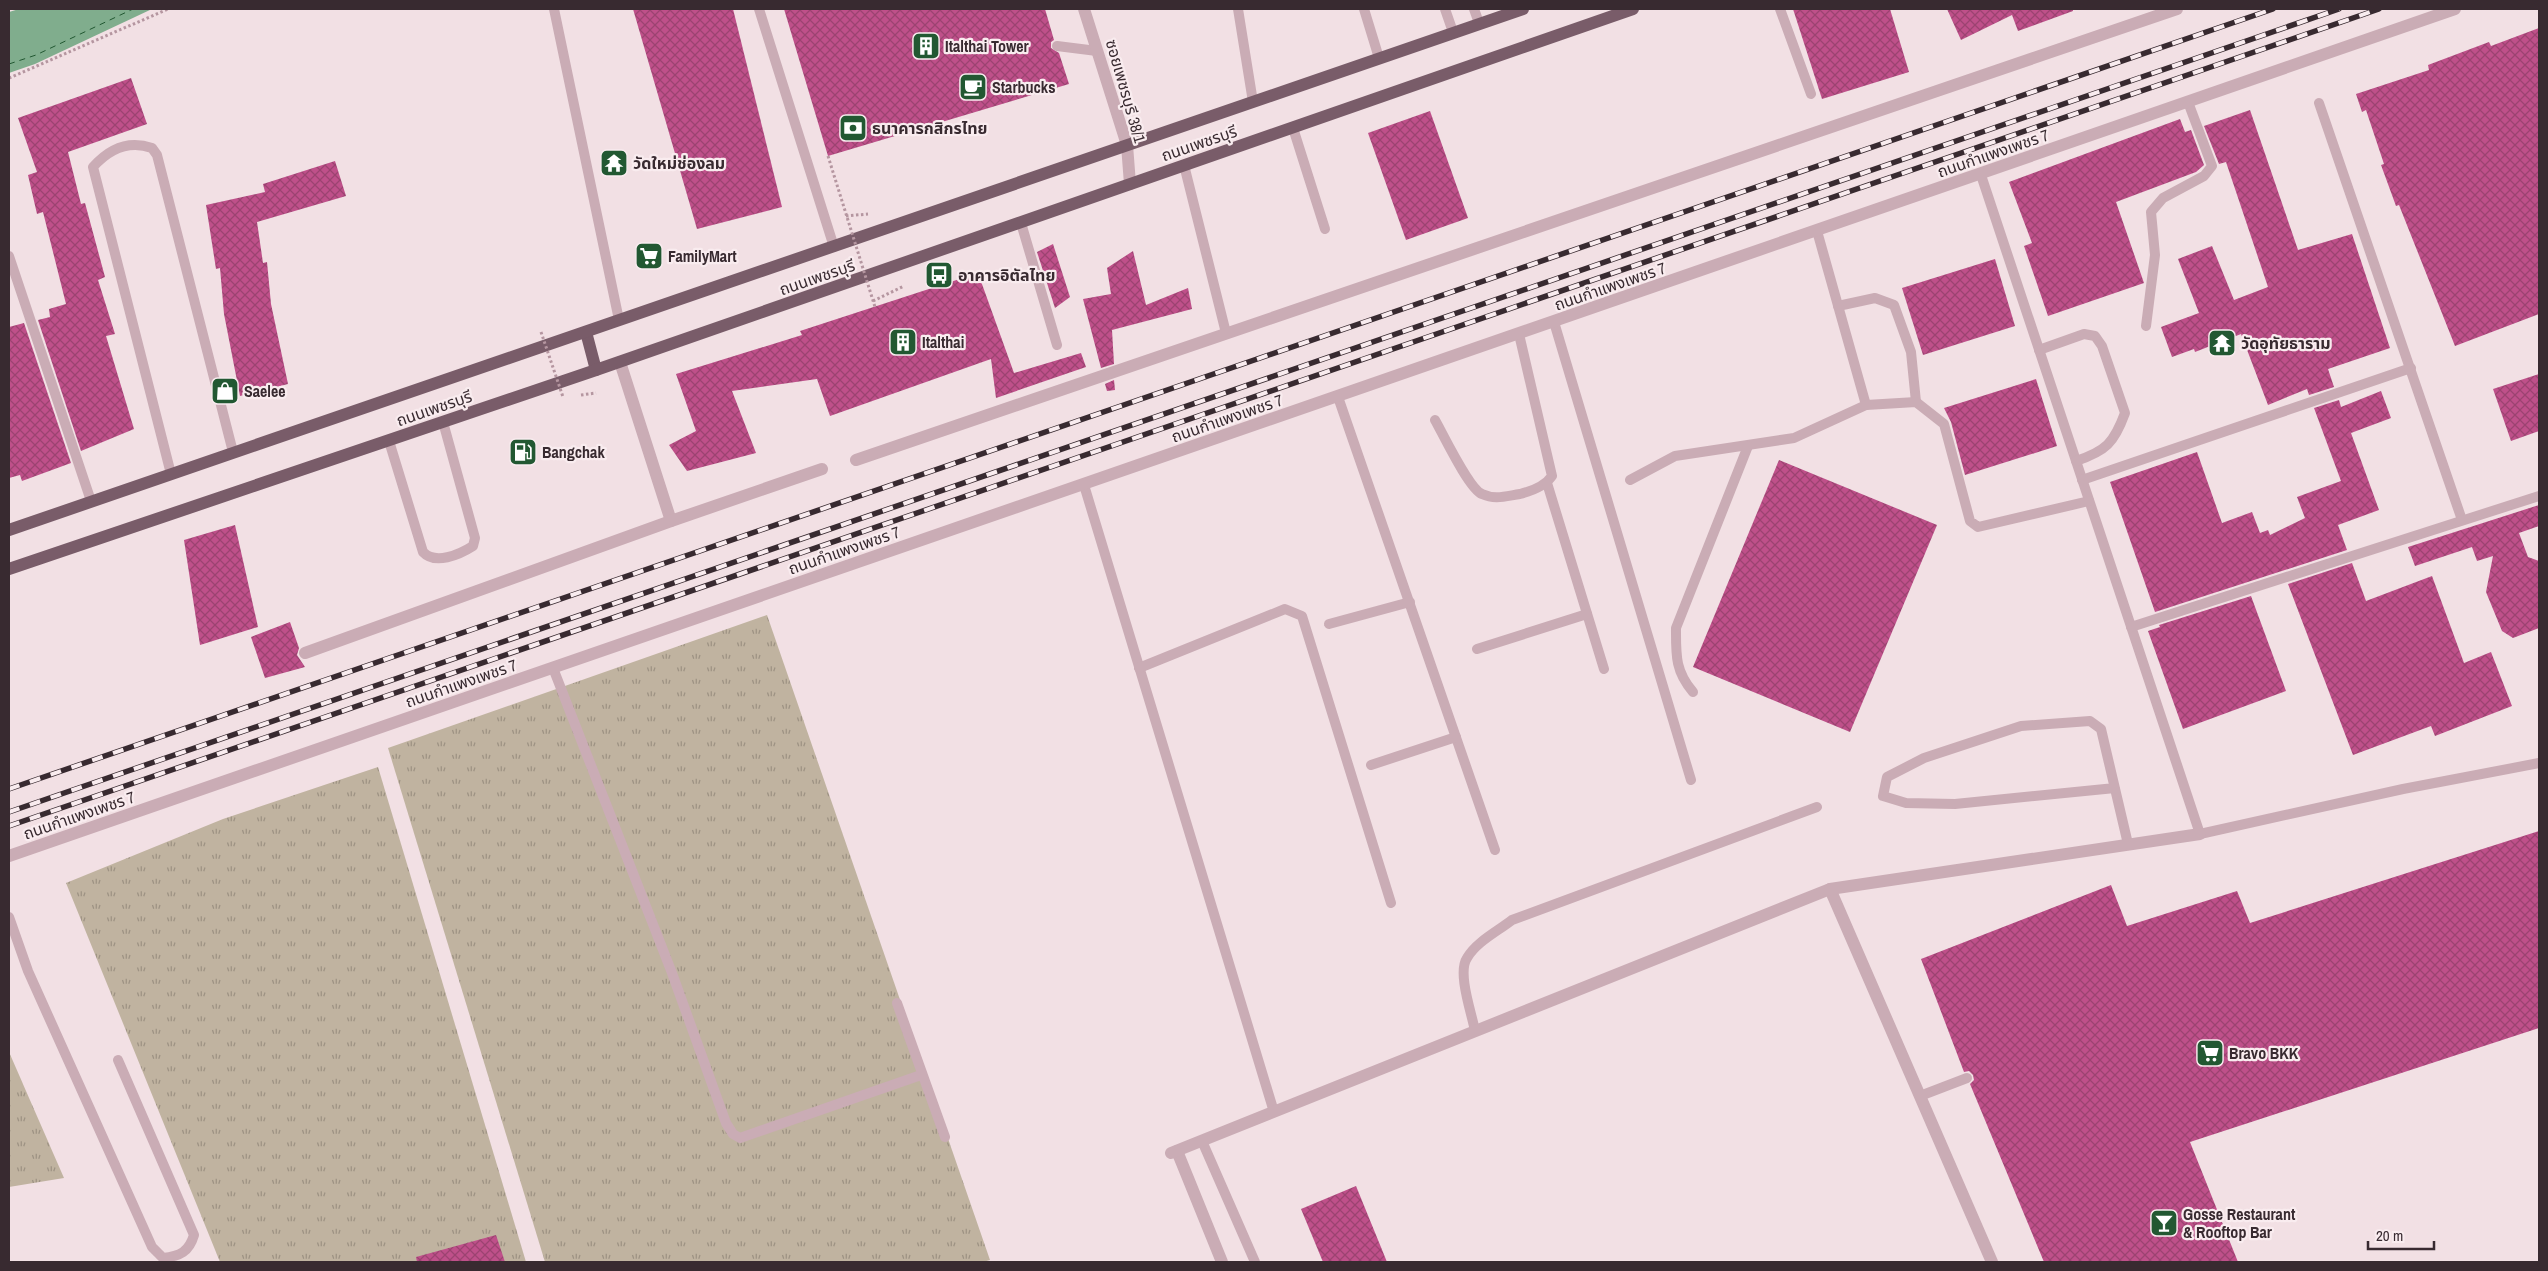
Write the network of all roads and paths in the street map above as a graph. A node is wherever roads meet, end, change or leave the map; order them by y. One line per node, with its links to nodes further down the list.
1 (168, 9): 20 (path)
2 (554, 9): 42 (lane)
3 (759, 9): 36 (lane)
4 (1084, 9): 18 (street, ซอยเพชรบุรี 38/1)
5 (1238, 9): 22 (lane)
6 (1364, 9): 19 (lane)
7 (1445, 9): 16 (lane)
8 (1474, 9): 15 (lane)
9 (1523, 9): 15 (main road, ถนนเพชรบุรี)
10 (1633, 9): 25 (main road, ถนนเพชรบุรี)
11 (1780, 9): 21 (lane)
12 (2177, 9): 14 (street)
13 (2455, 9): 23 (street, ถนนกำแพงเพชร 7)
14 (2153, 13): 47 (street)
15 (1478, 23): 16 (main road, ถนนเพชรบุรี)
16 (1453, 32): 19 (main road, ถนนเพชรบุรี)
17 (1058, 46): 18 (lane)
18 (1097, 52): 26 (street, ซอยเพชรบุรี 38/1)
19 (1379, 58): 22 (main road, ถนนเพชรบุรี)
20 (9, 78)
21 (1811, 94)
22 (1253, 102): 26 (main road, ถนนเพชรบุรี)
23 (2188, 102): 29 (street, ถนนกำแพงเพชร 7); 44 (lane)
24 (2319, 103): 52 (lane)
25 (1293, 128): 28 (main road, ถนนเพชรบุรี); 34 (lane)
26 (1127, 145): 30 (street, ซอยเพชรบุรี 38/1); 36 (main road, ถนนเพชรบุรี)
27 (828, 156): 32 (path, bridge)
28 (1184, 165): 30 (main road, ถนนเพชรบุรี); 47 (lane)
29 (1980, 175): 35 (street, ถนนกำแพงเพชร 7); 50 (lane)
30 (1130, 184): 33 (main road, ถนนเพชรบุรี)
31 (873, 214): 32 (path)
32 (846, 216): 39 (path, bridge)
33 (1021, 223): 49 (lane); 51 (main road, ถนนเพชรบุรี)
34 (1325, 229)
35 (1818, 231): 40 (lane); 43 (street, ถนนกำแพงเพชร 7)
36 (834, 247): 42 (main road, ถนนเพชรบุรี)
37 (9, 256): 72 (lane)
38 (904, 286): 39 (path)
39 (873, 301): 41 (path, bridge)
40 (1838, 306): 56 (lane); 57 (lane)
41 (875, 307)
42 (620, 320): 46 (main road, ถนนเพชรบุรี)
43 (1554, 322): 48 (street, ถนนกำแพงเพชร 7); 91 (lane)
44 (2146, 326)
45 (541, 332): 55 (path, bridge)
46 (586, 332): 53 (main road); 62 (main road, ถนนเพชรบุรี)
47 (1226, 333): 63 (street)
48 (1519, 334): 54 (street, ถนนกำแพงเพชร 7); 69 (lane)
49 (1057, 345)
50 (2039, 350): 64 (lane); 64 (lane)
51 (620, 362): 53 (main road, ถนนเพชรบุรี); 75 (street)
52 (2411, 368): 68 (lane); 74 (lane)
53 (596, 370): 59 (main road, ถนนเพชรบุรี)
54 (1338, 397): 70 (street, ถนนกำแพงเพชร 7); 78 (lane)
55 (563, 398)
56 (1916, 402): 57 (lane); 73 (lane)
57 (1866, 405): 61 (lane)
58 (1435, 420): 69 (lane)
59 (443, 422): 60 (main road, ถนนเพชรบุรี); 60 (lane)
60 (389, 440): 77 (main road, ถนนเพชรบุรี)
61 (1748, 446): 67 (lane); 87 (lane)
62 (233, 452): 66 (main road, ถนนเพชรบุรี); 66 (lane)
63 (856, 460)
64 (2076, 460): 68 (lane)
65 (822, 470): 75 (street)
66 (171, 474): 72 (main road, ถนนเพชรบุรี)
67 (1630, 480)
68 (2082, 480): 73 (lane)
69 (1547, 483): 79 (lane)
70 (1084, 485): 84 (street, ถนนกำแพงเพชร 7); 85 (lane)
71 (2539, 496): 74 (lane)
72 (92, 501): 76 (main road, ถนนเพชรบุรี)
73 (2089, 501): 81 (lane)
74 (2462, 520): 81 (lane)
75 (671, 521): 83 (street)
76 (9, 530)
77 (9, 569)
78 (1410, 602): 80 (lane); 88 (lane)
79 (1587, 614): 82 (lane); 86 (lane)
80 (1329, 624)
81 (2131, 627): 94 (lane)
82 (1477, 649)
83 (305, 653)
84 (553, 668): 97 (street, ถนนกำแพงเพชร 7); 104 (lane)
85 (1139, 668): 99 (lane); 107 (lane)
86 (1604, 669)
87 (1693, 692)
88 (1456, 737): 90 (lane); 96 (lane)
89 (2539, 763): 94 (lane)
90 (1371, 765)
91 (1692, 780)
92 (2115, 788): 92 (lane); 95 (lane)
93 (1817, 808): 102 (lane)
94 (2200, 834): 95 (street)
95 (2128, 844): 98 (street)
96 (1495, 850)
97 (9, 856)
98 (1830, 889): 102 (street); 106 (street)
99 (1391, 903)
100 (9, 917): 103 (lane)
101 (897, 1003): 104 (lane)
102 (1475, 1031): 107 (street)
103 (118, 1060)
104 (921, 1074): 108 (lane)
105 (1967, 1078): 106 (lane)
106 (1920, 1096): 112 (street)
107 (1274, 1112): 109 (street)
108 (945, 1137)
109 (1202, 1141): 110 (street); 111 (lane)
110 (1222, 1262)
111 (1255, 1262)
112 (1992, 1262)

